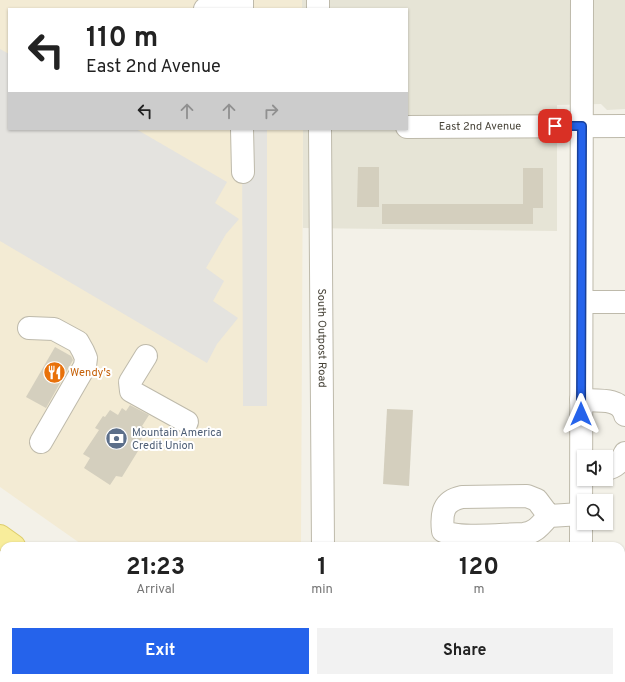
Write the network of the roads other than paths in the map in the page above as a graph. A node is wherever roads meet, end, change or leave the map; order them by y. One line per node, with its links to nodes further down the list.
1 (226, 0): 3 (street)
2 (582, 0): 4 (street)
3 (207, 8)
4 (582, 126): 5 (street, East 2nd Avenue); 6 (street, East 2nd Avenue); 10 (street)
5 (625, 126)
6 (408, 127)
7 (242, 130): 9 (street)
8 (320, 130): 27 (street, South Outpost Road)
9 (242, 172)
10 (582, 302): 11 (street); 14 (street)
11 (625, 302)
12 (29, 328): 17 (street)
13 (146, 356): 16 (street)
14 (581, 400): 15 (street); 18 (street)
15 (625, 415)
16 (187, 422)
17 (41, 442)
18 (582, 450)
19 (625, 453): 20 (street)
20 (613, 468)
21 (577, 514): 22 (street)
22 (549, 516): 25 (street); 25 (street)
23 (581, 530): 28 (street)
24 (0, 536): 26 (main road)
25 (533, 539)
26 (8, 542)
27 (323, 542)
28 (581, 542)

